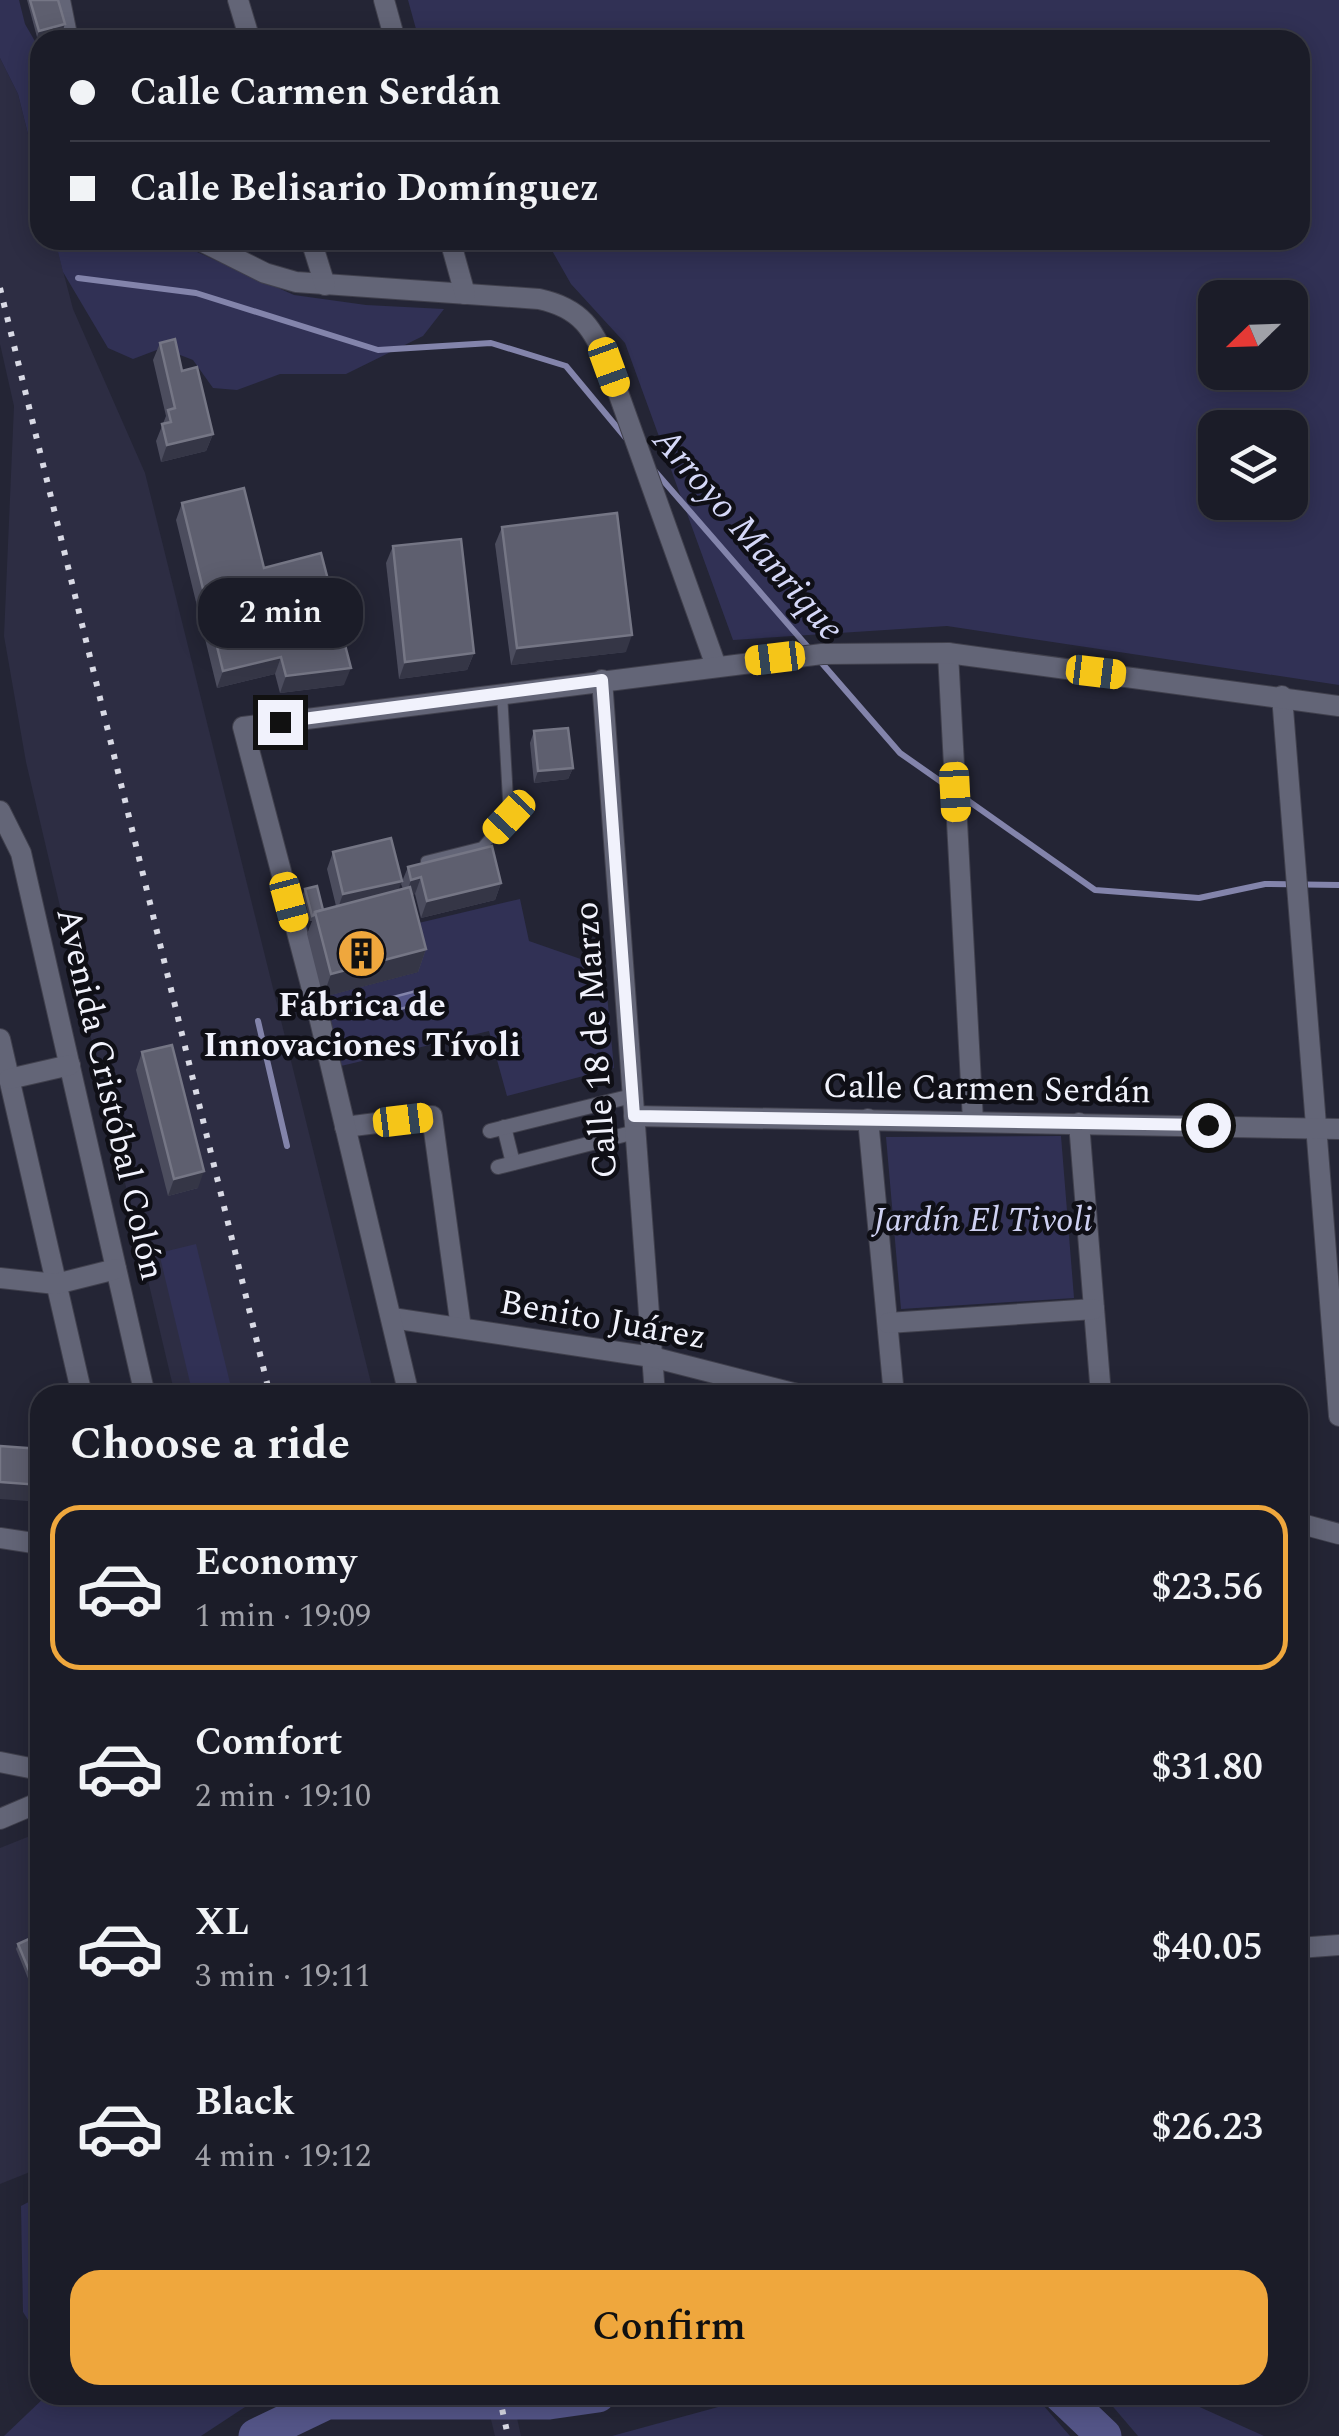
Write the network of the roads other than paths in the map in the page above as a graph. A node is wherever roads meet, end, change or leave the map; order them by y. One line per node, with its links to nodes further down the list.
1 (60, 0): 4 (street)
2 (238, 0): 5 (street)
3 (384, 0): 6 (street)
4 (66, 30)
5 (247, 30)
6 (392, 30)
7 (219, 250): 10 (street)
8 (314, 250): 10 (street)
9 (453, 250): 11 (street)
10 (325, 286): 11 (street)
11 (465, 294): 13 (street)
12 (948, 653): 13 (street); 16 (street); 27 (street)
13 (716, 666): 14 (street)
14 (602, 680): 15 (street); 25 (street, Calle 18 de Marzo)
15 (502, 692): 21 (lane); 29 (street)
16 (1282, 696): 17 (street); 30 (street)
17 (1339, 706)
18 (0, 812): 19 (street, Avenida Cristóbal Colón)
19 (22, 853): 20 (street); 23 (street, Avenida Cristóbal Colón)
20 (0, 858)
21 (426, 861)
22 (0, 1038): 24 (street)
23 (70, 1065): 24 (street); 32 (street, Avenida Cristóbal Colón)
24 (9, 1079): 34 (street)
25 (634, 1115): 25 (street); 26 (street, Calle Carmen Serdán); 39 (street, Calle 18 de Marzo)
26 (868, 1120): 27 (street, Calle Carmen Serdán); 37 (street)
27 (973, 1121): 28 (street, Calle Carmen Serdán)
28 (1078, 1123): 30 (street, Calle Carmen Serdán); 35 (street)
29 (345, 1127): 36 (street); 38 (street)
30 (1316, 1127): 31 (street, Calle Carmen Serdán); 47 (street)
31 (1339, 1128)
32 (116, 1269): 34 (street); 41 (street, Avenida Cristóbal Colón)
33 (0, 1278): 34 (street)
34 (56, 1284): 40 (street)
35 (1094, 1308): 37 (street); 46 (street)
36 (392, 1318): 38 (street, Benito Juárez); 42 (street)
37 (888, 1323): 45 (street)
38 (461, 1328): 39 (street, Benito Juárez)
39 (652, 1357): 43 (street, Calle 18 de Marzo); 44 (street, Benito Juárez)
40 (80, 1385)
41 (142, 1385)
42 (407, 1385)
43 (654, 1385)
44 (762, 1385)
45 (893, 1385)
46 (1100, 1385)
47 (1339, 1416)
48 (1308, 1526): 49 (street)
49 (1339, 1534)
50 (0, 1538): 51 (street)
51 (30, 1542)
52 (0, 1762): 53 (street)
53 (30, 1768)
54 (30, 1806): 55 (street)
55 (0, 1818)
56 (1339, 1945): 57 (street)
57 (1308, 1947)

